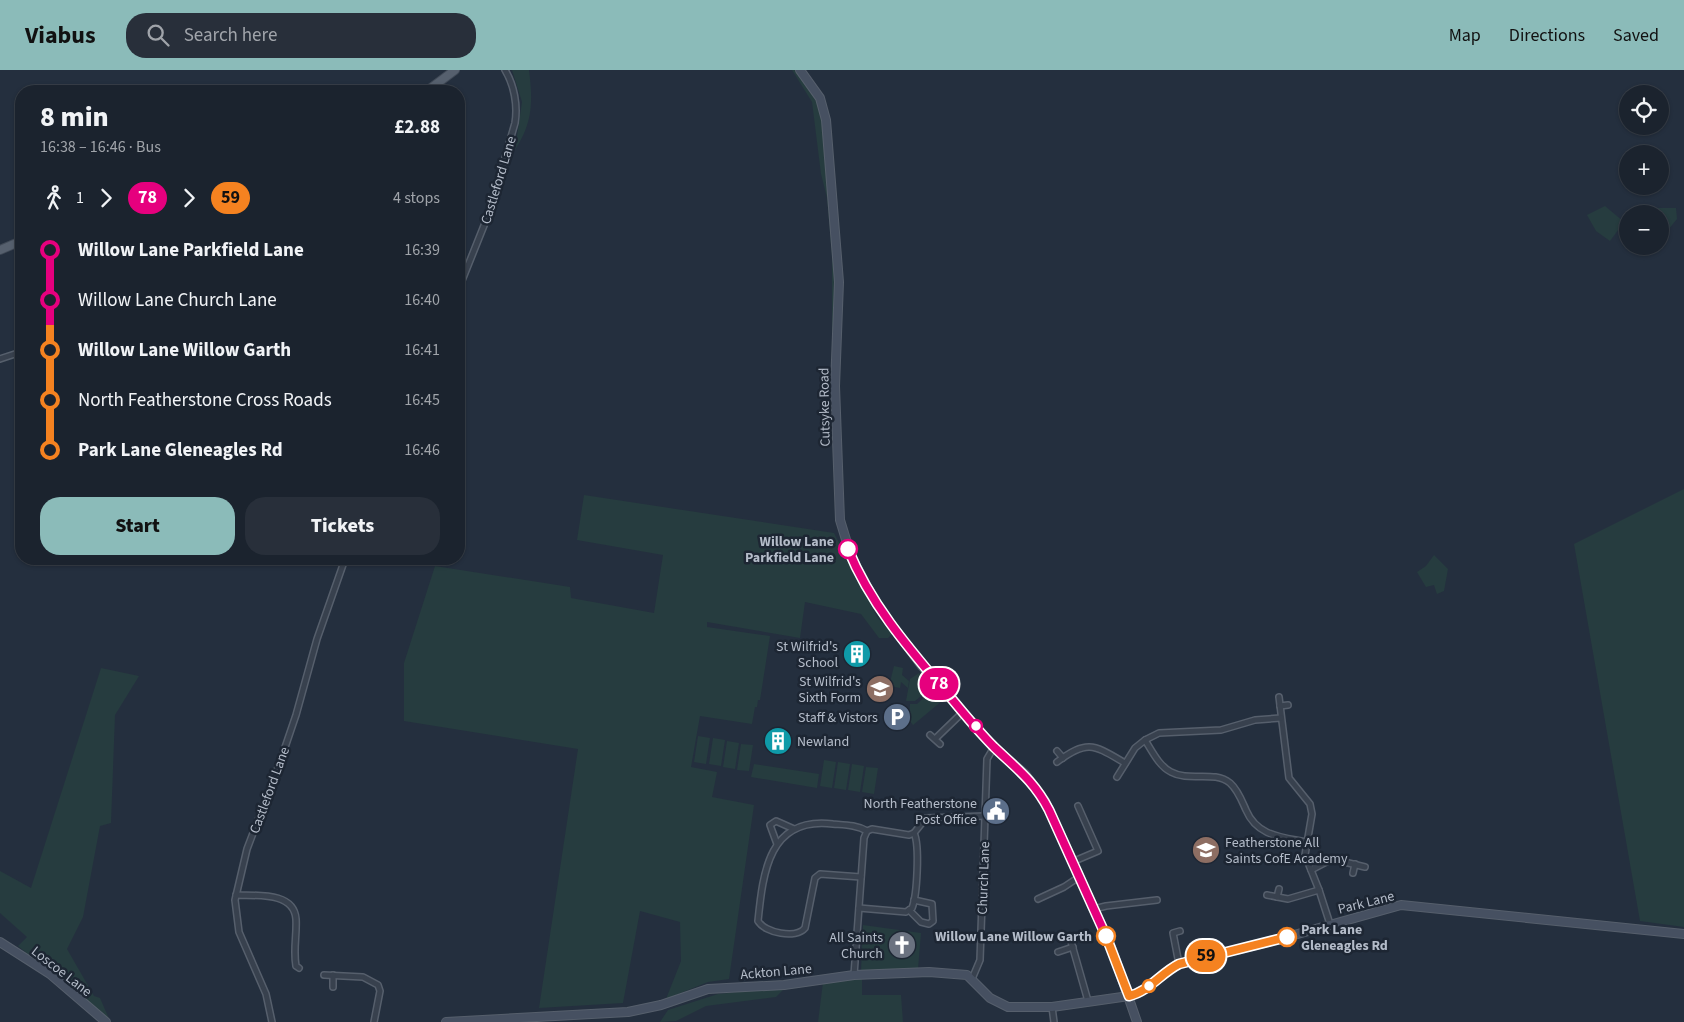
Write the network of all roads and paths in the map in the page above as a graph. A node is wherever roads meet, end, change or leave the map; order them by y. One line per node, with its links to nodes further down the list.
1 (455, 70): 4 (main road)
2 (504, 70): 7 (street, Castleford Lane)
3 (800, 70): 14 (main road, Cutsyke Road)
4 (435, 85)
5 (15, 244): 6 (main road)
6 (0, 250)
7 (465, 273)
8 (15, 354): 9 (street)
9 (0, 359)
10 (343, 565): 41 (street, Castleford Lane)
11 (1279, 697): 13 (street)
12 (1288, 705): 13 (street)
13 (1280, 706): 15 (street)
14 (963, 712): 16 (street); 18 (main road, Cutsyke Road)
15 (1281, 718): 17 (street); 29 (street)
16 (930, 735)
17 (1145, 740): 22 (street); 29 (street)
18 (994, 747): 25 (street, Church Lane); 31 (main road, Cutsyke Road)
19 (1057, 751): 20 (street)
20 (1063, 758): 21 (street); 22 (street)
21 (1057, 762)
22 (1125, 763): 23 (street)
23 (1117, 777)
24 (1078, 806): 31 (street)
25 (985, 816): 28 (street); 61 (street, Church Lane)
26 (794, 829): 27 (street); 30 (street); 30 (street)
27 (867, 831): 28 (street); 36 (street)
28 (914, 833): 44 (street)
29 (1306, 842): 34 (street)
30 (777, 844): 36 (street)
31 (1072, 862): 37 (main road, Cutsyke Road)
32 (1355, 864): 33 (street); 34 (street); 35 (street)
33 (1365, 867)
34 (1311, 870): 39 (street)
35 (1352, 873)
36 (861, 877): 46 (street)
37 (1079, 877): 43 (street); 47 (main road, Cutsyke Road)
38 (1279, 889): 42 (street)
39 (1319, 890): 42 (street); 49 (street)
40 (1267, 895): 42 (street)
41 (236, 896): 57 (street); 67 (street, Castleford Lane)
42 (1277, 897)
43 (1038, 899)
44 (914, 900): 48 (street); 48 (street)
45 (1157, 900): 47 (street)
46 (859, 908): 48 (street); 60 (street)
47 (1094, 909): 63 (main road, Cutsyke Road)
48 (909, 910)
49 (1330, 924): 51 (main road, Park Lane); 56 (main road, Park Lane)
50 (1180, 932): 56 (street)
51 (1684, 934)
52 (1070, 938): 54 (street)
53 (0, 942): 66 (main road, Loscoe Lane)
54 (1073, 948): 55 (street); 64 (street)
55 (1058, 952)
56 (1179, 964): 63 (main road, Park Lane)
57 (299, 968)
58 (324, 975): 59 (street)
59 (333, 975): 62 (street); 68 (street)
60 (854, 975): 61 (main road, Ackton Lane); 69 (main road, Ackton Lane)
61 (972, 979): 65 (main road)
62 (333, 987)
63 (1129, 996): 64 (main road); 71 (main road, Cutsyke Road)
64 (1088, 1000): 65 (main road)
65 (1052, 1007): 70 (street)
66 (106, 1022)
67 (272, 1022)
68 (374, 1022)
69 (446, 1022)
70 (1054, 1022)
71 (1137, 1022)

